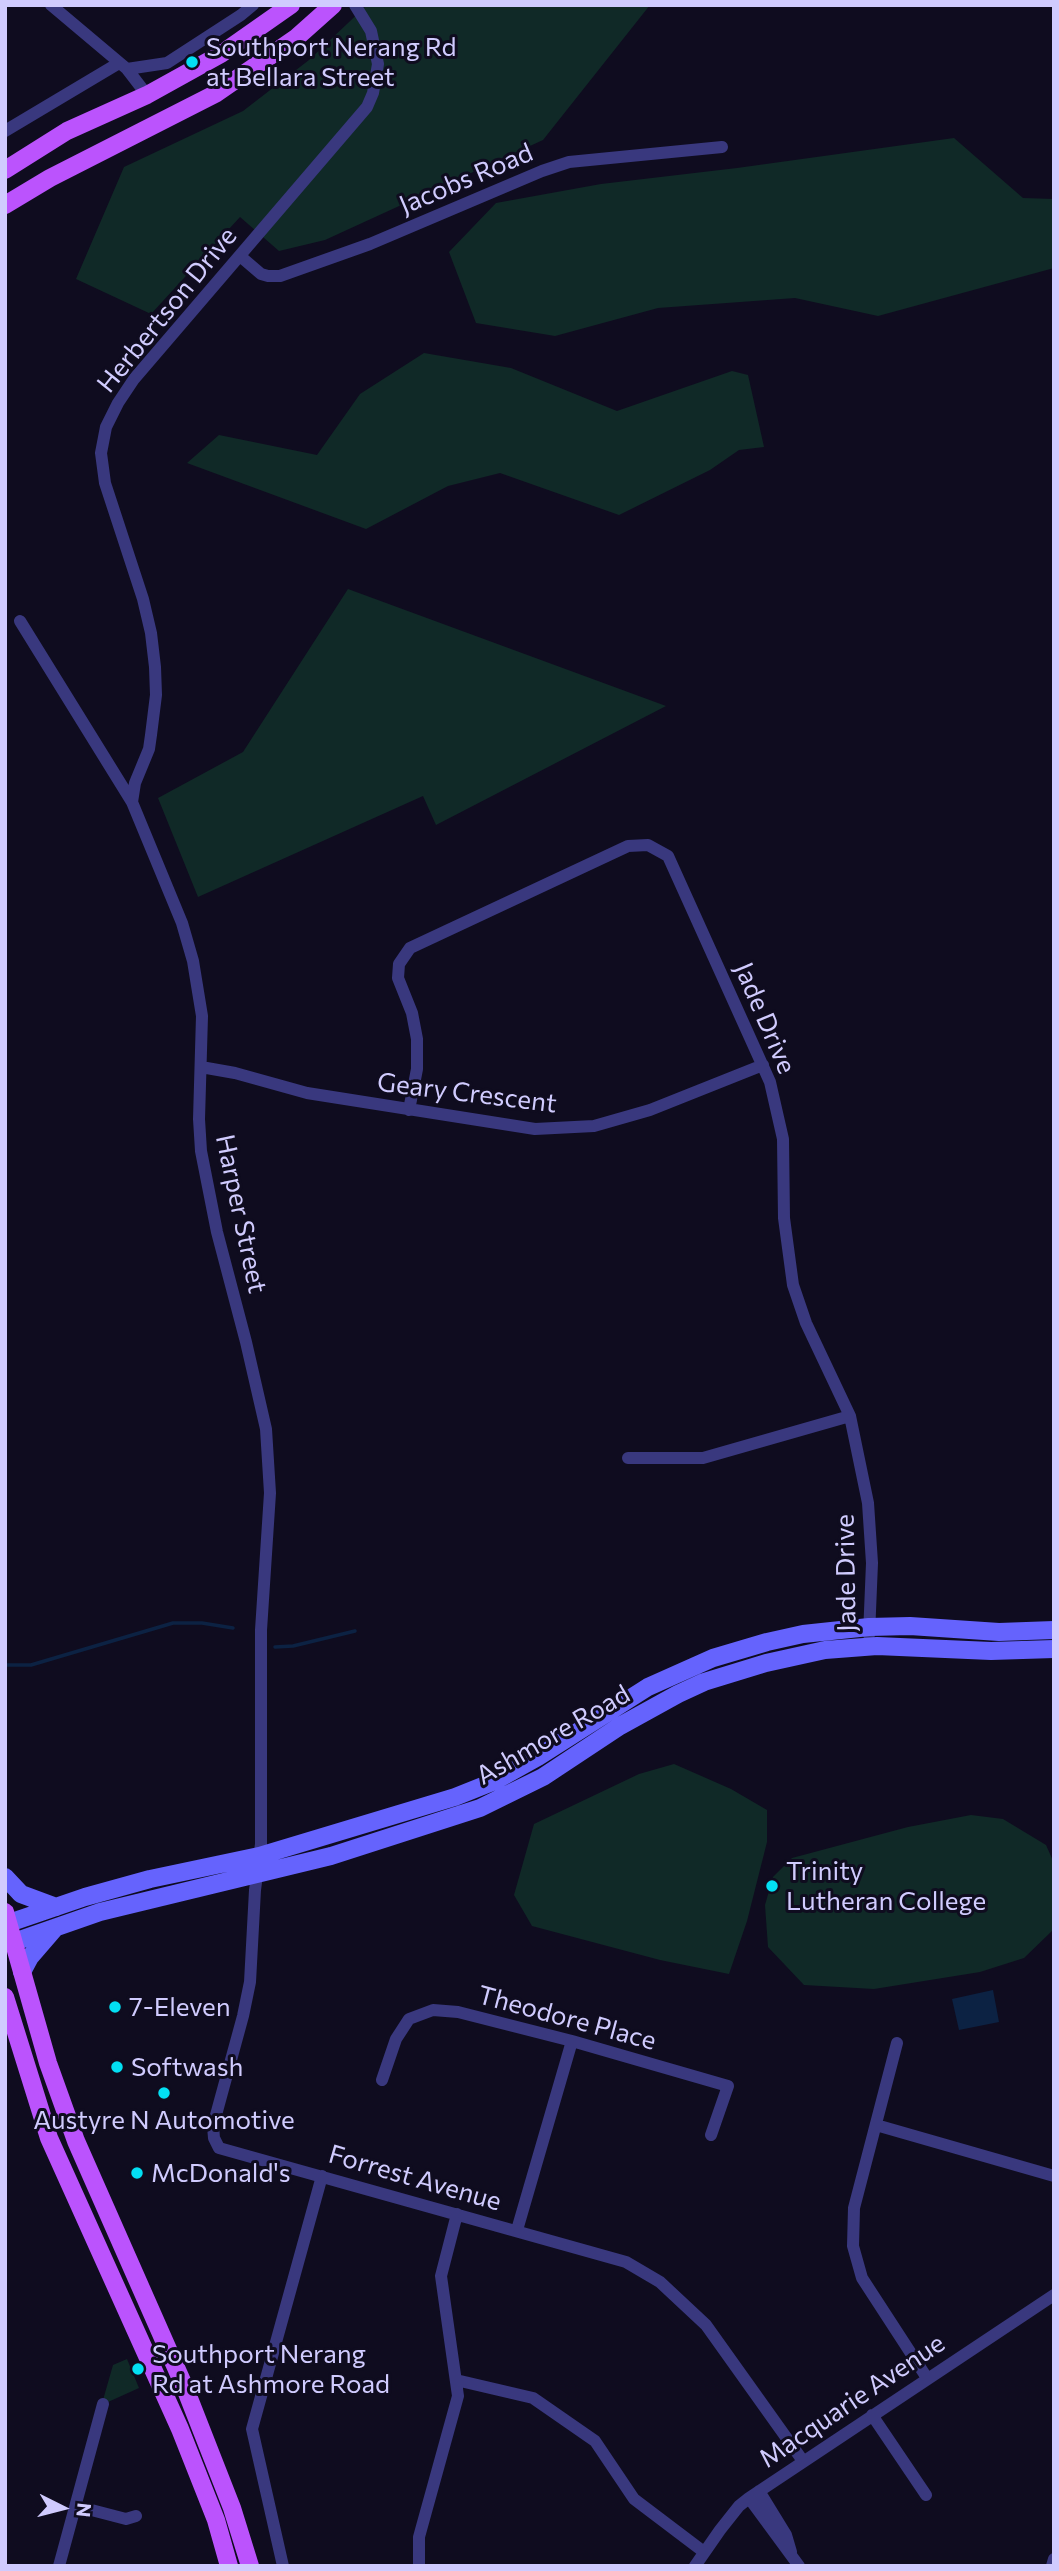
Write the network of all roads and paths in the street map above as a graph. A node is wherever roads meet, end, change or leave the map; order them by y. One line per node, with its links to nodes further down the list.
1 (51, 5): 6 (street)
2 (253, 5): 6 (street)
3 (291, 5): 7 (main road)
4 (333, 5): 11 (main road)
5 (355, 5): 12 (street, Herbertson Drive)
6 (123, 66): 7 (street); 8 (street)
7 (147, 95): 10 (main road)
8 (5, 131)
9 (722, 147): 12 (street, Jacobs Road)
10 (5, 170)
11 (5, 205)
12 (240, 256): 14 (street, Herbertson Drive)
13 (20, 621): 14 (street, Harper Street)
14 (132, 802): 16 (street, Harper Street)
15 (763, 1065): 17 (street, Geary Crescent); 17 (street, Jade Drive); 18 (street, Jade Drive)
16 (201, 1068): 17 (street, Geary Crescent); 24 (street, Harper Street)
17 (409, 1110)
18 (850, 1416): 19 (street); 20 (street, Jade Drive)
19 (628, 1458)
20 (869, 1627): 21 (main road, Ashmore Road); 22 (street, Jade Drive); 24 (main road, Ashmore Road)
21 (1054, 1630)
22 (869, 1646): 23 (main road, Ashmore Road); 25 (main road, Ashmore Road)
23 (1054, 1650)
24 (259, 1856): 25 (street, Forrest Avenue); 27 (main road, Ashmore Road)
25 (256, 1876): 29 (main road, Ashmore Road); 40 (street, Forrest Avenue)
26 (5, 1877): 27 (main road)
27 (56, 1907): 28 (main road, Ashmore Road)
28 (6, 1920): 30 (main road)
29 (55, 1928): 30 (main road, Ashmore Road); 31 (main road)
30 (10, 1944): 31 (main road)
31 (22, 1972): 59 (main road)
32 (5, 1997): 36 (main road)
33 (5, 2036): 36 (main road)
34 (572, 2041): 37 (street, Theodore Place); 39 (street, Theodore Place); 43 (street)
35 (897, 2043): 38 (street)
36 (26, 2068): 58 (main road)
37 (382, 2080)
38 (876, 2125): 41 (street); 45 (street)
39 (712, 2135)
40 (322, 2176): 42 (street, Forrest Avenue); 60 (street)
41 (1054, 2176)
42 (457, 2214): 43 (street, Forrest Avenue); 46 (street)
43 (517, 2230): 49 (street, Forrest Avenue)
44 (1054, 2295): 45 (street, Macquarie Avenue)
45 (927, 2378): 48 (street, Macquarie Avenue)
46 (456, 2380): 54 (street); 61 (street)
47 (103, 2404): 52 (street)
48 (872, 2415): 49 (street, Macquarie Avenue); 51 (street)
49 (803, 2461): 50 (street, Macquarie Avenue)
50 (754, 2494): 54 (street, Macquarie Avenue); 56 (street)
51 (926, 2495)
52 (76, 2506): 53 (street); 57 (street)
53 (136, 2516)
54 (704, 2552): 62 (street, Macquarie Avenue)
55 (1054, 2559): 63 (street)
56 (796, 2561)
57 (59, 2566)
58 (229, 2566)
59 (250, 2566)
60 (283, 2566)
61 (419, 2566)
62 (695, 2566)
63 (1052, 2566)

